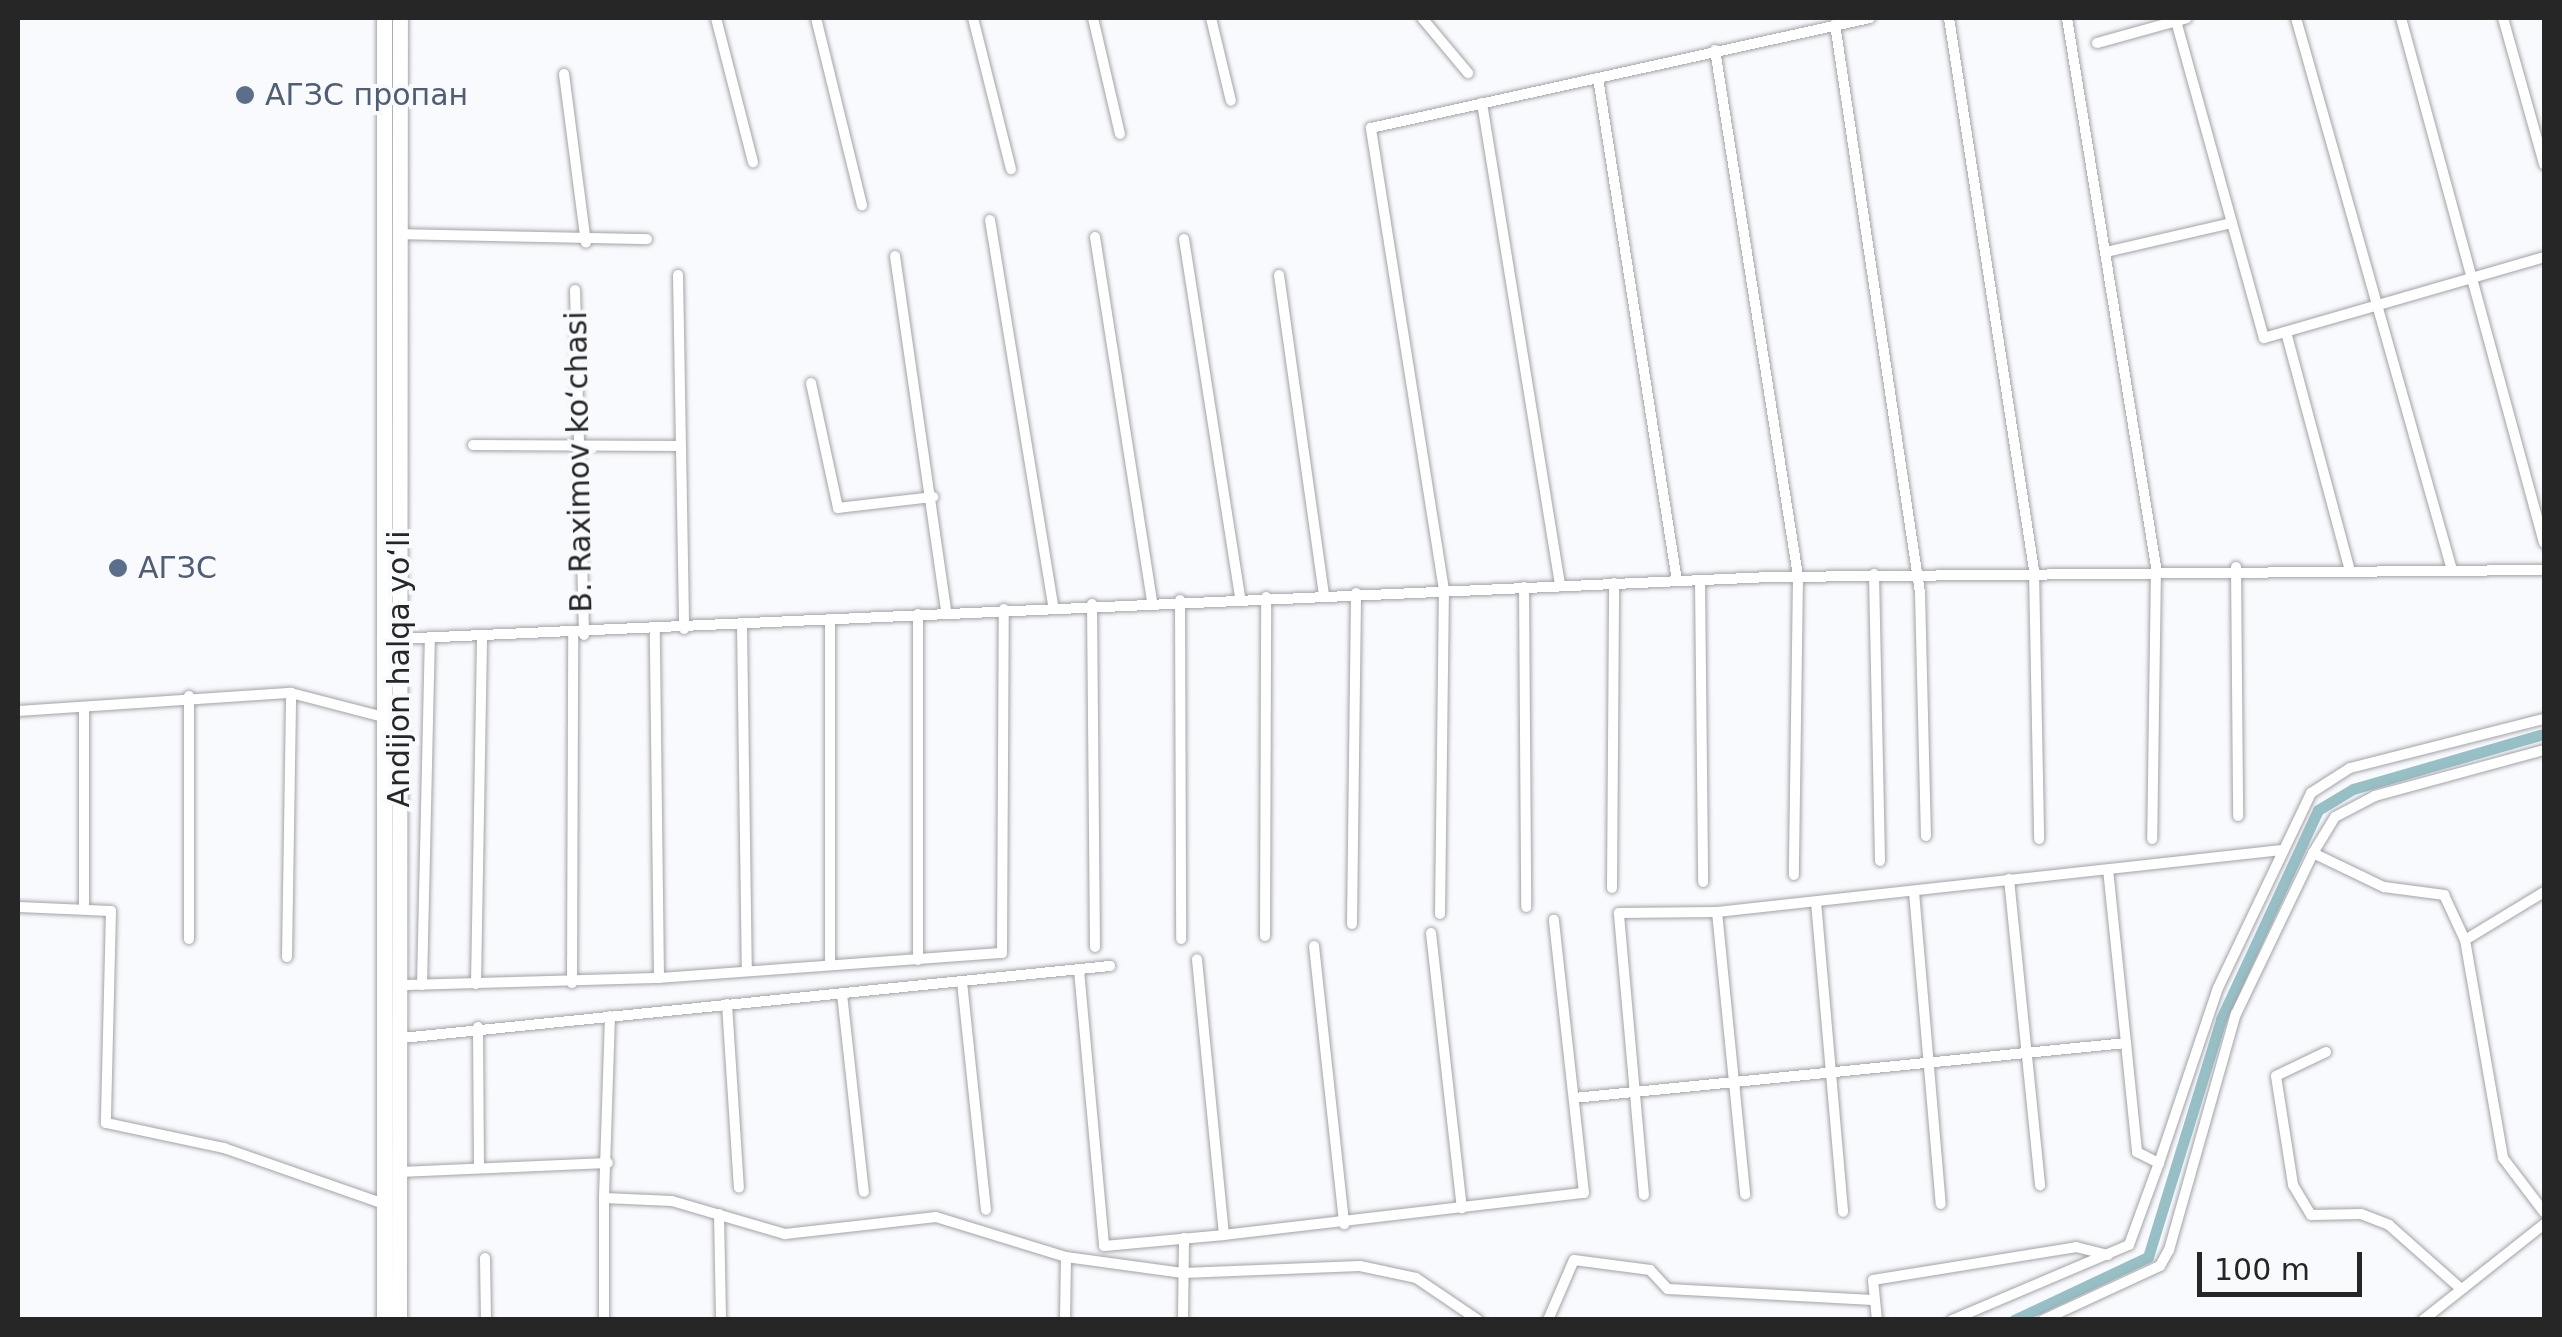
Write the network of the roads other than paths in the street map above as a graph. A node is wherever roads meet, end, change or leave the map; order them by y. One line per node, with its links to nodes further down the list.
1 (384, 18): 84 (highway, Andijon halqa yo‘li)
2 (400, 18): 31 (highway, Andijon halqa yo‘li)
3 (716, 18): 25 (street)
4 (816, 18): 28 (street)
5 (973, 18): 27 (street)
6 (1094, 18): 24 (street)
7 (1211, 18): 22 (street)
8 (1422, 18): 19 (street)
9 (1870, 18): 16 (street)
10 (1949, 18): 54 (street)
11 (2067, 18): 36 (street)
12 (2296, 18): 43 (street)
13 (2401, 18): 41 (street)
14 (2503, 18): 26 (street)
15 (2181, 19): 17 (street); 30 (street)
16 (1835, 24): 18 (street); 57 (street)
17 (2097, 43)
18 (1715, 50): 21 (street); 59 (street)
19 (1468, 73)
20 (564, 74): 35 (street)
21 (1598, 78): 23 (street); 60 (street)
22 (1232, 102)
23 (1482, 103): 63 (street); 65 (street)
24 (1120, 134)
25 (753, 162)
26 (2544, 164)
27 (1012, 170)
28 (862, 205)
29 (990, 220): 73 (street)
30 (2232, 223): 36 (street); 44 (street)
31 (398, 234): 35 (street); 84 (highway, Andijon halqa yo‘li)
32 (1095, 237): 71 (street)
33 (647, 238): 35 (street)
34 (1184, 240): 69 (street)
35 (586, 243)
36 (2106, 252): 53 (street)
37 (895, 256): 49 (street)
38 (2544, 257): 41 (street)
39 (678, 275): 48 (street)
40 (1279, 275): 67 (street)
41 (2472, 278): 43 (street); 50 (street)
42 (575, 290): 47 (street, B. Raximov koʻchasi)
43 (2379, 305): 44 (street); 55 (street)
44 (2286, 332): 52 (street)
45 (810, 383): 49 (street)
46 (474, 445): 47 (street)
47 (580, 446): 48 (street); 81 (street, B. Raximov koʻchasi)
48 (680, 446): 79 (street)
49 (933, 497): 75 (street)
50 (2544, 542)
51 (2236, 567): 52 (street); 53 (street); 92 (street)
52 (2349, 567): 55 (street)
53 (2156, 568): 54 (street); 94 (street)
54 (2034, 570): 57 (street); 95 (street)
55 (2452, 570): 56 (street)
56 (2544, 570)
57 (1916, 573): 58 (street); 93 (street)
58 (1874, 574): 59 (street); 98 (street)
59 (1798, 576): 61 (street); 100 (street)
60 (1677, 580): 61 (street); 62 (street)
61 (1700, 580): 102 (street)
62 (1614, 583): 63 (street); 103 (street)
63 (1560, 585): 64 (street)
64 (1524, 587): 65 (street); 109 (street)
65 (1444, 590): 66 (street); 111 (street)
66 (1356, 593): 67 (street); 113 (street)
67 (1324, 594): 68 (street)
68 (1266, 597): 69 (street); 115 (street)
69 (1240, 598): 70 (street)
70 (1180, 600): 71 (street); 117 (street)
71 (1152, 601): 72 (street)
72 (1092, 604): 73 (street); 120 (street)
73 (1053, 605): 74 (street)
74 (1004, 608): 75 (street); 123 (street)
75 (946, 612): 76 (street)
76 (918, 614): 77 (street); 123 (street)
77 (830, 620): 78 (street); 124 (street)
78 (742, 625): 79 (street); 126 (street)
79 (684, 629): 80 (street)
80 (655, 631): 81 (street); 128 (street)
81 (578, 635): 82 (street); 130 (street, B. Raximov koʻchasi)
82 (482, 638): 83 (street); 131 (street)
83 (430, 639): 84 (street); 133 (street)
84 (391, 640): 89 (highway, Andijon halqa yo‘li); 132 (highway, Andijon halqa yo‘li)
85 (291, 694): 86 (street); 89 (street); 121 (street)
86 (189, 696): 87 (street); 116 (street)
87 (84, 706): 88 (street); 107 (street)
88 (18, 711)
89 (383, 717): 157 (highway, Andijon halqa yo‘li)
90 (2544, 719): 96 (street)
91 (2544, 750): 97 (street)
92 (2238, 816)
93 (1926, 836)
94 (2152, 838)
95 (2039, 840)
96 (2282, 850): 99 (street); 148 (street)
97 (2312, 853): 118 (street); 185 (street)
98 (1880, 861)
99 (2108, 870): 101 (street); 139 (street)
100 (1794, 875)
101 (2009, 879): 104 (street); 141 (street)
102 (1703, 882)
103 (1612, 888)
104 (1914, 892): 106 (street); 142 (street)
105 (2544, 892): 118 (street)
106 (1816, 902): 110 (street); 143 (street)
107 (84, 904): 108 (street); 157 (street)
108 (18, 907)
109 (1526, 907)
110 (1717, 912): 144 (street); 145 (street)
111 (1440, 914)
112 (1554, 920): 146 (street)
113 (1352, 924)
114 (1430, 933): 159 (street)
115 (1265, 936)
116 (188, 938)
117 (1182, 939)
118 (2465, 940): 162 (street)
119 (1314, 946): 164 (street)
120 (1095, 947)
121 (287, 957)
122 (1197, 958): 166 (street)
123 (918, 960): 124 (street)
124 (830, 965): 126 (street)
125 (1110, 966): 127 (street)
126 (747, 970): 128 (street)
127 (1079, 970): 129 (street); 167 (street)
128 (659, 978): 130 (street)
129 (962, 982): 134 (street); 160 (street)
130 (572, 983): 131 (street)
131 (476, 984): 133 (street)
132 (402, 985): 133 (street); 138 (highway, Andijon halqa yo‘li)
133 (422, 985)
134 (842, 994): 135 (street); 153 (street)
135 (727, 1004): 136 (street); 152 (street)
136 (610, 1016): 137 (street); 147 (street)
137 (478, 1027): 138 (street); 149 (street)
138 (402, 1038): 150 (highway, Andijon halqa yo‘li)
139 (2126, 1043): 141 (street); 148 (street)
140 (2326, 1052): 172 (street)
141 (2028, 1055): 142 (street); 151 (street)
142 (1928, 1064): 143 (street); 158 (street)
143 (1833, 1072): 144 (street); 161 (street)
144 (1732, 1082): 145 (street); 155 (street)
145 (1635, 1092): 146 (street); 154 (street)
146 (1574, 1098): 159 (street)
147 (608, 1163): 149 (street); 156 (street)
148 (2159, 1163): 168 (street)
149 (479, 1168): 150 (street)
150 (399, 1172): 175 (highway, Andijon halqa yo‘li)
151 (2040, 1185)
152 (739, 1188)
153 (864, 1192)
154 (1644, 1195)
155 (1745, 1195)
156 (604, 1198): 163 (street); 177 (street)
157 (384, 1204): 174 (highway, Andijon halqa yo‘li)
158 (1942, 1204)
159 (1462, 1208): 164 (street)
160 (986, 1210)
161 (1843, 1212)
162 (2544, 1212)
163 (719, 1214): 170 (street); 178 (street)
164 (1344, 1224): 166 (street)
165 (2544, 1224): 172 (street)
166 (1224, 1235): 167 (street)
167 (1184, 1238): 171 (street)
168 (2108, 1255): 173 (street); 184 (street)
169 (485, 1258): 176 (street)
170 (1066, 1258): 171 (street); 179 (street)
171 (1183, 1272): 180 (street); 181 (street)
172 (2460, 1288): 186 (street)
173 (1872, 1300): 182 (street); 183 (street)
174 (384, 1320)
175 (399, 1320)
176 (486, 1320)
177 (604, 1320)
178 (721, 1320)
179 (1065, 1320)
180 (1183, 1320)
181 (1478, 1320)
182 (1548, 1320)
183 (1877, 1320)
184 (1952, 1320)
185 (2043, 1320)
186 (2423, 1320)

